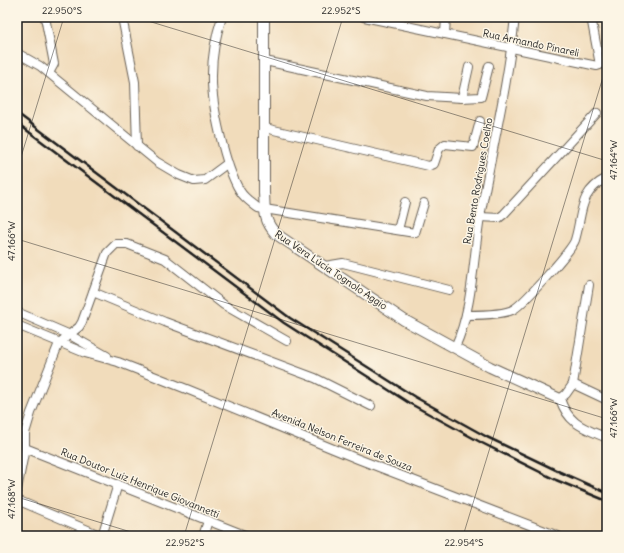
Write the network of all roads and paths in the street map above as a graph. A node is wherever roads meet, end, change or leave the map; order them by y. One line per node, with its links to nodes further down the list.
1 (46, 17): 15 (street)
2 (122, 17): 20 (street)
3 (222, 17): 21 (street)
4 (264, 17): 12 (street, Rua Vera Lúcia Tognolo Aggio)
5 (364, 17): 9 (street, Rua Armando Pinareli)
6 (446, 17): 9 (street)
7 (515, 17): 10 (street, Rua Bento Rodrigues Coelho)
8 (591, 17): 10 (street, Rua Armando Pinareli)
9 (445, 34): 10 (street, Rua Armando Pinareli)
10 (512, 49): 26 (street, Rua Bento Rodrigues Coelho)
11 (17, 53): 15 (street)
12 (265, 61): 16 (street); 19 (street, Rua Vera Lúcia Tognolo Aggio)
13 (489, 66): 16 (street)
14 (469, 67): 16 (street)
15 (49, 73): 20 (street)
16 (462, 98)
17 (597, 113): 26 (street)
18 (480, 121): 19 (street)
19 (265, 128): 25 (street, Rua Vera Lúcia Tognolo Aggio)
20 (137, 146): 21 (street)
21 (228, 163): 25 (street)
22 (607, 178): 33 (street)
23 (405, 202): 27 (street)
24 (424, 203): 27 (street)
25 (265, 208): 27 (street); 28 (street, Rua Vera Lúcia Tognolo Aggio)
26 (480, 217): 33 (street, Rua Bento Rodrigues Coelho)
27 (398, 230)
28 (325, 266): 30 (street); 38 (street, Rua Vera Lúcia Tognolo Aggio)
29 (589, 285): 40 (street)
30 (449, 290)
31 (93, 292): 35 (street); 36 (street); 43 (street)
32 (17, 312): 35 (street, Avenida Nelson Ferreira de Souza)
33 (466, 315): 38 (street, Rua Bento Rodrigues Coelho)
34 (17, 325): 37 (street, Avenida Nelson Ferreira de Souza)
35 (68, 334): 37 (street); 39 (street, Avenida Nelson Ferreira de Souza)
36 (287, 341)
37 (59, 343): 39 (street, Avenida Nelson Ferreira de Souza); 45 (street)
38 (456, 347): 41 (street, Rua Vera Lúcia Tognolo Aggio)
39 (118, 362): 53 (street, Avenida Nelson Ferreira de Souza)
40 (573, 384): 41 (street); 42 (street)
41 (560, 399): 44 (street)
42 (607, 400)
43 (371, 406)
44 (607, 438)
45 (25, 448): 46 (street, Rua Doutor Luiz Henrique Giovannetti); 47 (street)
46 (118, 484): 49 (street, Rua Doutor Luiz Henrique Giovannetti); 50 (street)
47 (17, 490)
48 (17, 500): 50 (street)
49 (208, 521): 51 (street); 52 (street, Rua Doutor Luiz Henrique Giovannetti)
50 (102, 536)
51 (203, 536)
52 (247, 536)
53 (558, 536)

